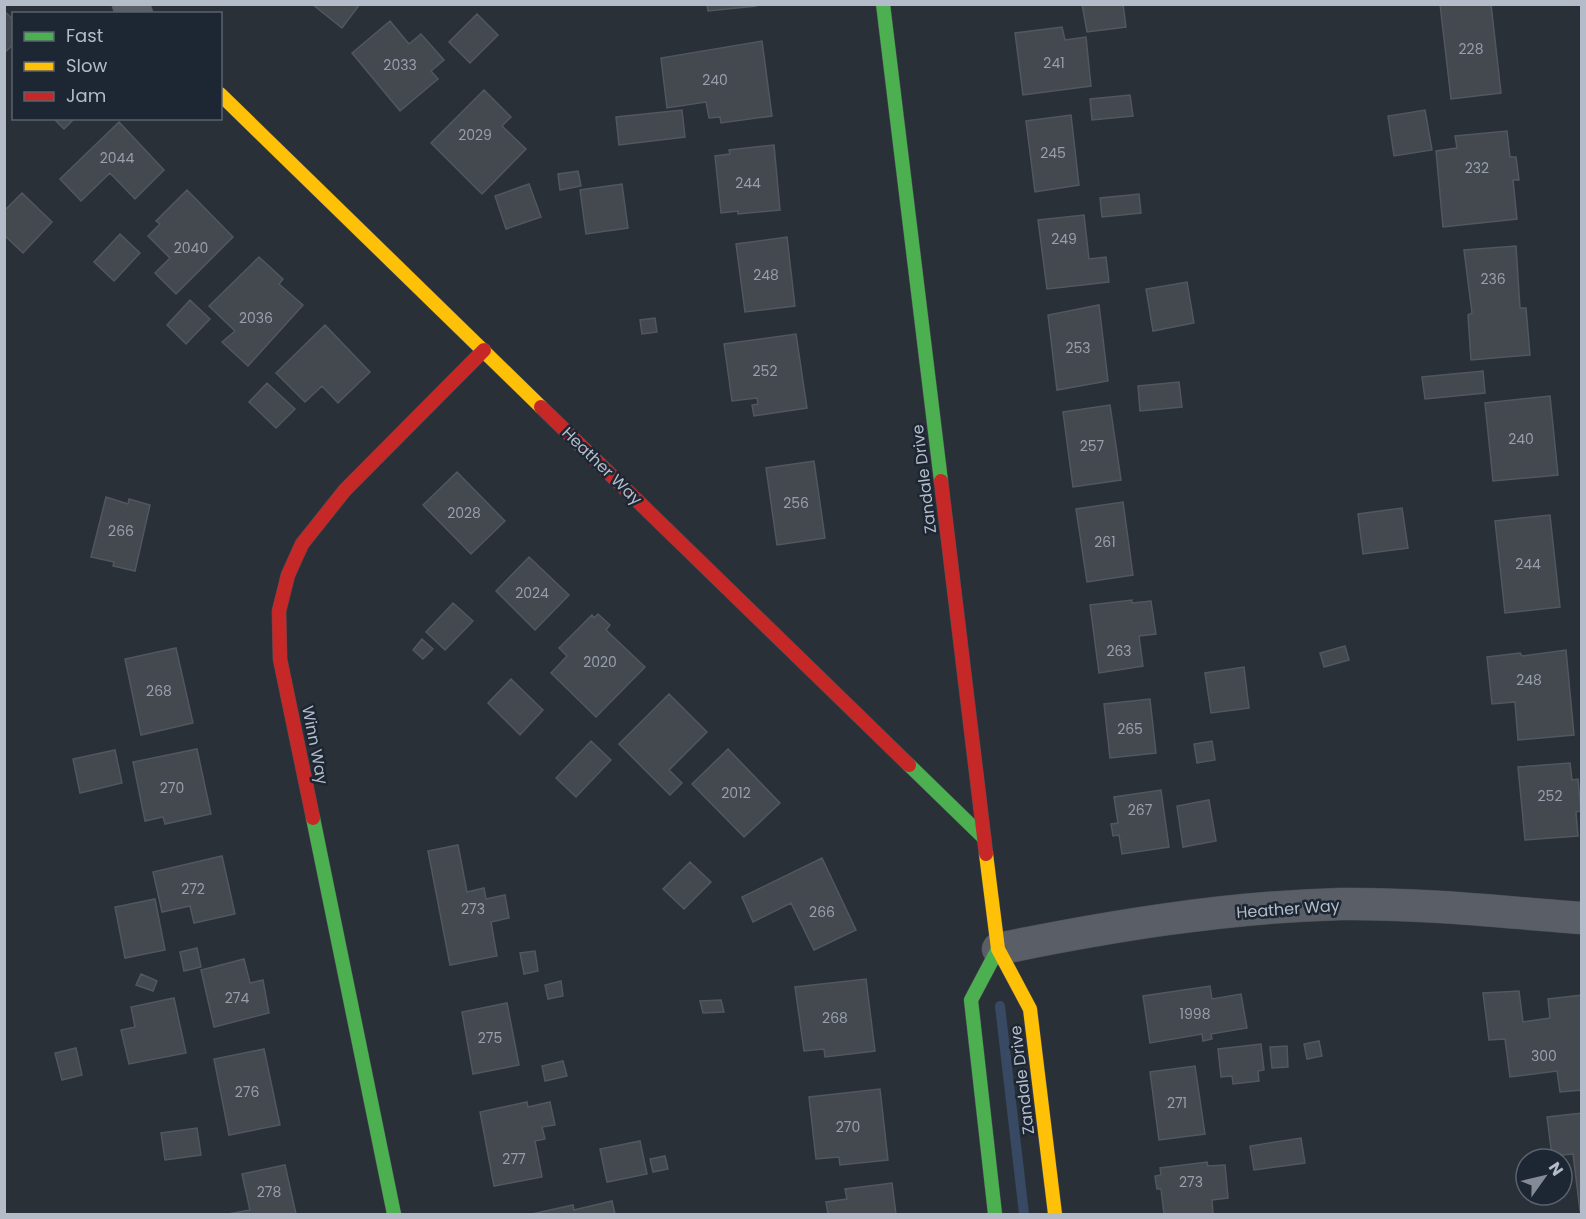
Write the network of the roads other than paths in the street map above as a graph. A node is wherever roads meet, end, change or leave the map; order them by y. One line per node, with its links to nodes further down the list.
1 (884, 4): 4 (street, Zandale Drive)
2 (222, 96): 3 (street, Heather Way)
3 (484, 350): 4 (street, Heather Way); 7 (street, Winn Way)
4 (984, 838): 6 (street, Zandale Drive)
5 (1581, 918): 6 (street, Heather Way)
6 (998, 949): 8 (street); 9 (street, Zandale Drive)
7 (394, 1215)
8 (995, 1215)
9 (1055, 1215)

